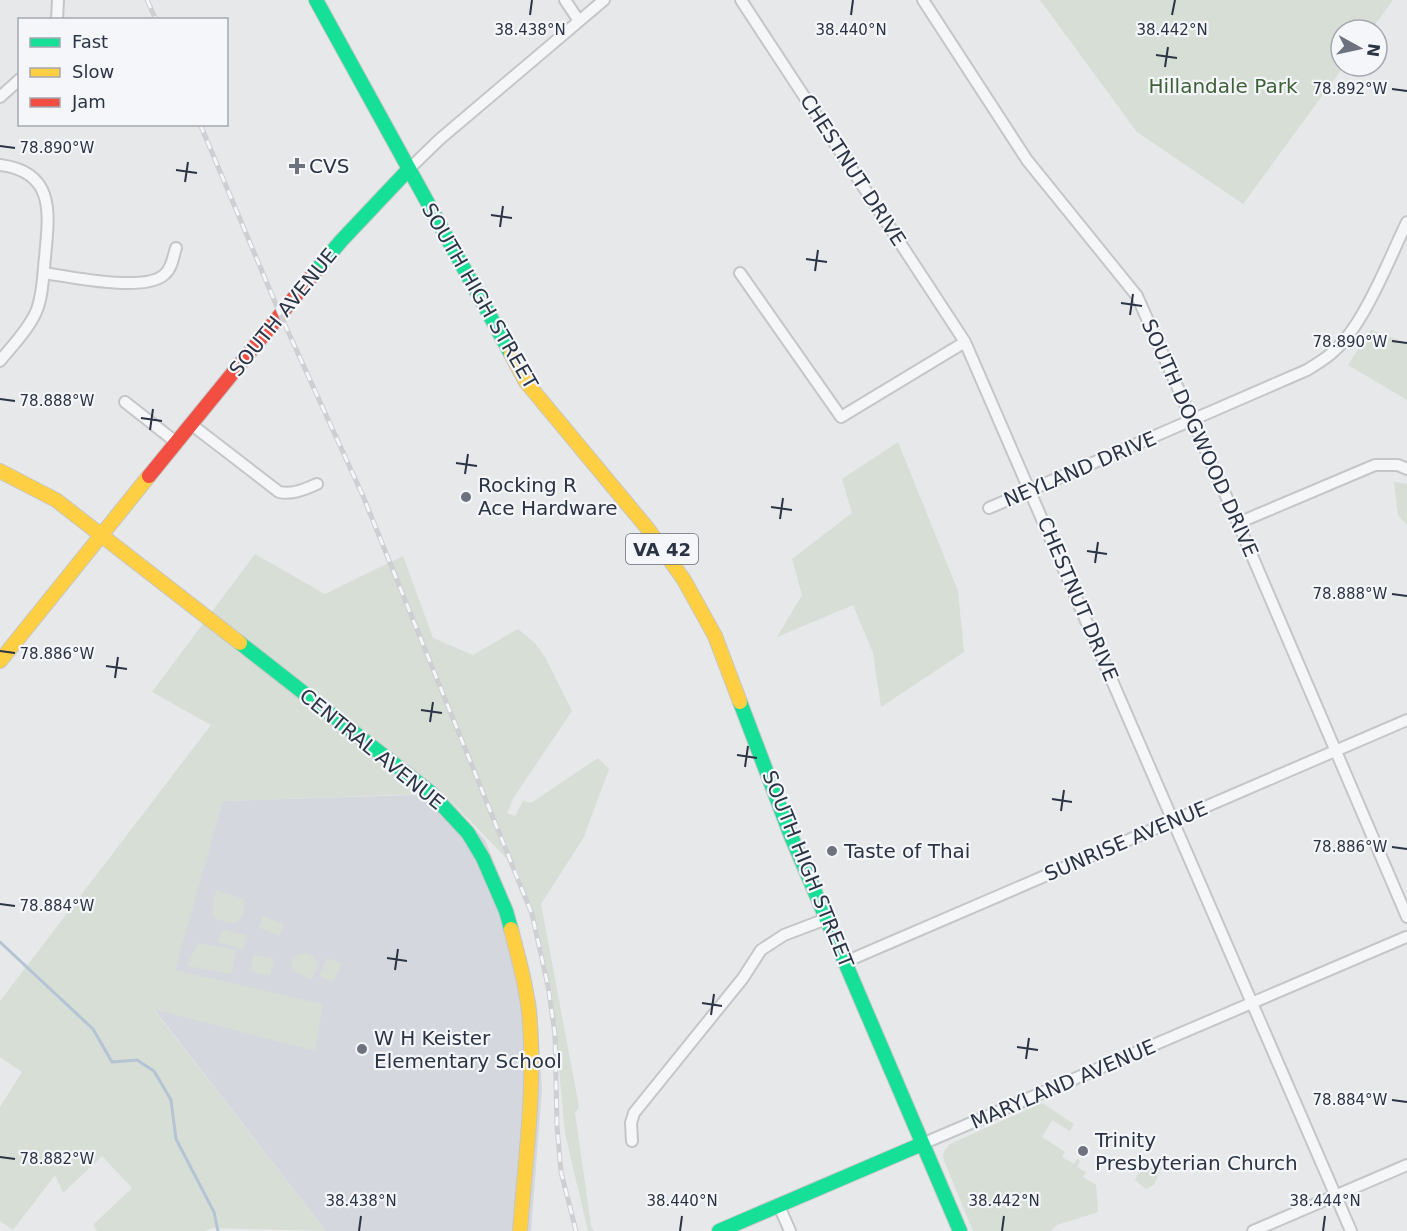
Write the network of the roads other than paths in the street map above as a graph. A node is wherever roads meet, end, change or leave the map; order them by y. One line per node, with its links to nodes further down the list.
1 (58, 0): 7 (street)
2 (316, 0): 12 (street, SOUTH HIGH STREET / VA 42)
3 (566, 0): 8 (street)
4 (604, 0): 8 (street, SOUTH AVENUE)
5 (741, 0): 17 (street, CHESTNUT DRIVE)
6 (923, 0): 20 (street, SOUTH DOGWOOD DRIVE)
7 (57, 18)
8 (579, 21): 12 (street, SOUTH AVENUE)
9 (18, 81): 10 (street)
10 (0, 97)
11 (0, 165): 15 (street)
12 (409, 169): 21 (street, SOUTH AVENUE); 35 (street, SOUTH HIGH STREET / VA 42)
13 (1407, 222): 20 (street, NEYLAND DRIVE)
14 (176, 248): 15 (street)
15 (44, 273): 18 (street)
16 (740, 273): 17 (street)
17 (965, 342): 26 (street, CHESTNUT DRIVE)
18 (0, 361)
19 (125, 402): 22 (street)
20 (1193, 421): 26 (street, NEYLAND DRIVE); 28 (street, SOUTH DOGWOOD DRIVE)
21 (192, 424): 22 (street, SOUTH AVENUE); 25 (street)
22 (177, 443): 29 (street, SOUTH AVENUE)
23 (1407, 469): 28 (street)
24 (0, 471): 29 (street, CENTRAL AVENUE)
25 (317, 484)
26 (1031, 490): 27 (street, NEYLAND DRIVE); 33 (street, CHESTNUT DRIVE)
27 (989, 508)
28 (1238, 523): 32 (street, SOUTH DOGWOOD DRIVE)
29 (101, 537): 30 (street, SOUTH AVENUE); 45 (street, CENTRAL AVENUE)
30 (0, 661)
31 (1407, 720): 32 (street, SUNRISE AVENUE)
32 (1334, 751): 33 (street, SUNRISE AVENUE); 34 (street, SOUTH DOGWOOD DRIVE)
33 (1173, 821): 38 (street, SUNRISE AVENUE); 39 (street, CHESTNUT DRIVE)
34 (1407, 917)
35 (826, 919): 38 (street, SOUTH HIGH STREET / VA 42); 40 (street)
36 (1407, 931): 37 (street)
37 (1407, 938): 39 (street, MARYLAND AVENUE)
38 (845, 962): 41 (street, SOUTH HIGH STREET / VA 42)
39 (1252, 1003): 41 (street, MARYLAND AVENUE); 43 (street, CHESTNUT DRIVE)
40 (632, 1141)
41 (922, 1144): 44 (street, MARYLAND AVENUE); 48 (street, SOUTH HIGH STREET / VA 42)
42 (1407, 1165): 43 (street)
43 (1335, 1196): 49 (street); 50 (street, CHESTNUT DRIVE)
44 (779, 1206): 46 (street, MARYLAND AVENUE); 47 (street)
45 (520, 1231)
46 (719, 1231)
47 (790, 1231)
48 (960, 1231)
49 (1252, 1231)
50 (1351, 1231)

